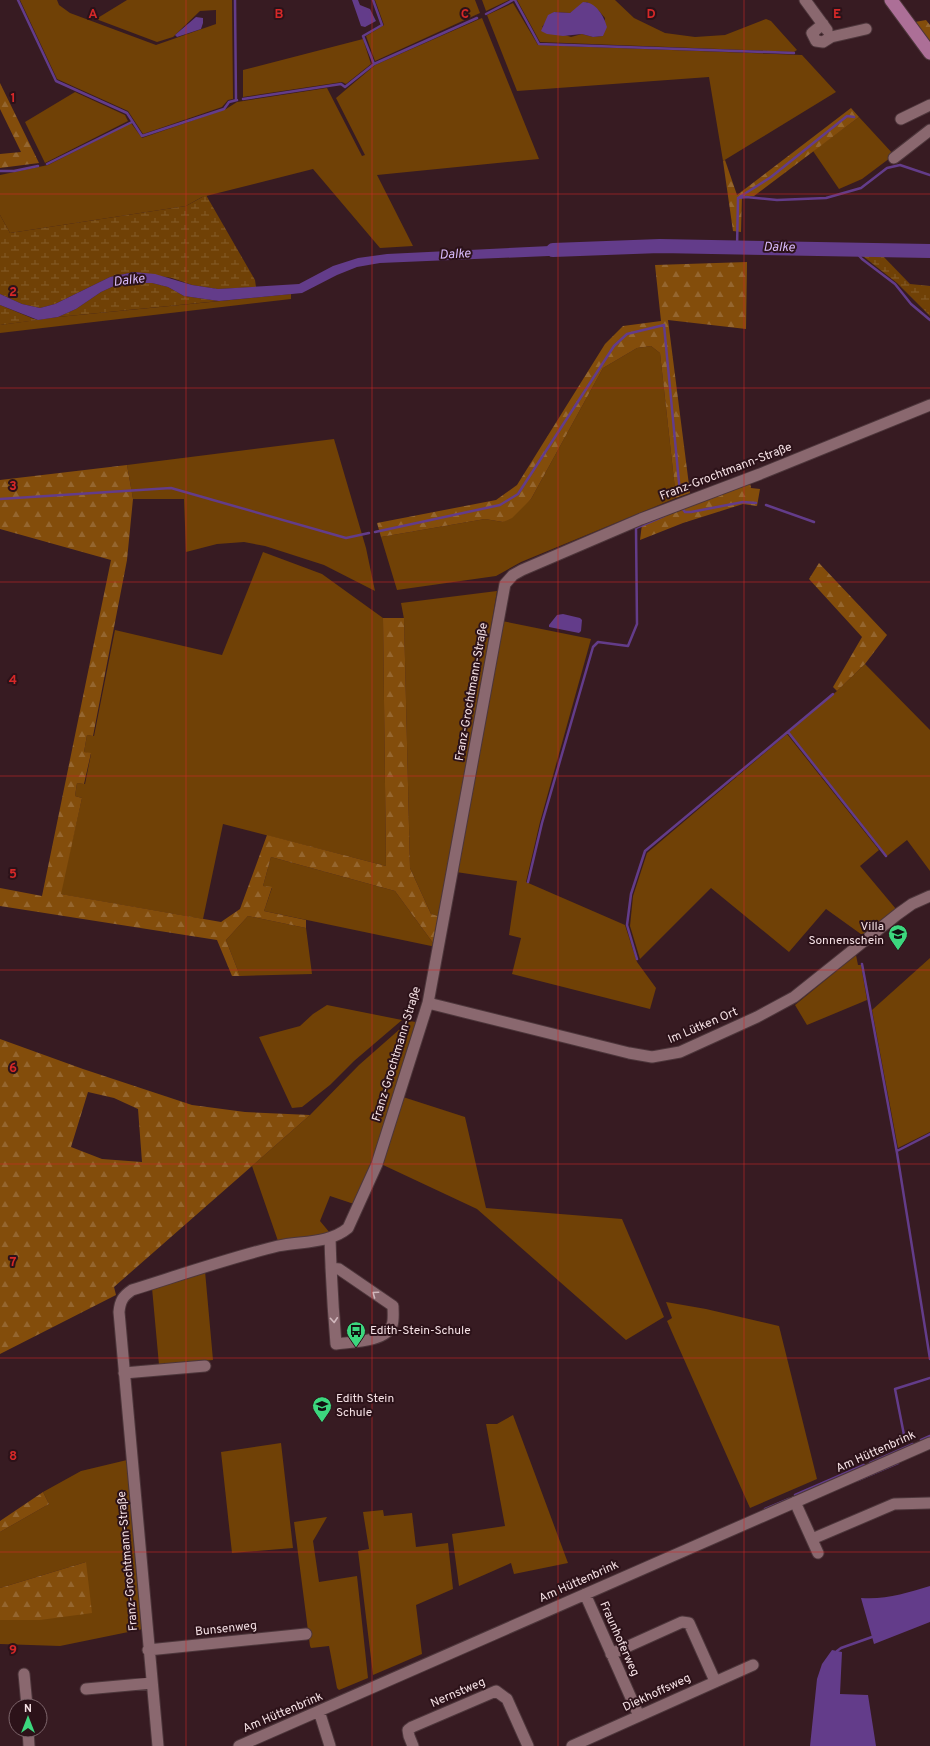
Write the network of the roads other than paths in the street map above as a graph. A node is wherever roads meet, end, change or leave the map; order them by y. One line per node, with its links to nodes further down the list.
1 (805, 0): 3 (street)
2 (891, 0): 6 (main road)
3 (823, 24): 5 (street); 5 (street)
4 (866, 29): 5 (street)
5 (831, 37)
6 (930, 53)
7 (930, 105): 8 (street)
8 (901, 119)
9 (930, 130): 10 (street)
10 (894, 158)
11 (930, 405): 13 (street, Franz-Grochtmann-Straße)
12 (930, 896): 13 (street, Im Lütken Ort)
13 (428, 1004): 14 (street, Franz-Grochtmann-Straße)
14 (330, 1238): 15 (street); 17 (street, Franz-Grochtmann-Straße)
15 (331, 1268): 15 (street, one-way to 15)
16 (205, 1366): 17 (street)
17 (124, 1373): 25 (street, Franz-Grochtmann-Straße)
18 (930, 1443): 19 (street, Am Hüttenbrink)
19 (795, 1502): 21 (street); 23 (street, Am Hüttenbrink)
20 (930, 1503): 21 (street)
21 (812, 1539): 22 (street)
22 (818, 1554)
23 (584, 1594): 26 (street, Fraunhoferweg); 33 (street, Am Hüttenbrink)
24 (306, 1634): 25 (street, Bunsenweg)
25 (148, 1650): 30 (street, Franz-Grochtmann-Straße)
26 (611, 1654): 29 (street); 34 (street, Fraunhoferweg)
27 (753, 1665): 29 (street, Diekhoffsweg)
28 (24, 1674): 32 (street)
29 (715, 1681): 34 (street, Diekhoffsweg)
30 (152, 1683): 31 (street); 35 (street, Franz-Grochtmann-Straße)
31 (86, 1689)
32 (26, 1698)
33 (319, 1711): 36 (street, Am Hüttenbrink); 37 (street)
34 (639, 1716): 40 (street, Diekhoffsweg)
35 (158, 1746)
36 (239, 1746)
37 (330, 1746)
38 (413, 1746): 39 (street, Nernstweg)
39 (528, 1746)
40 (572, 1746)

